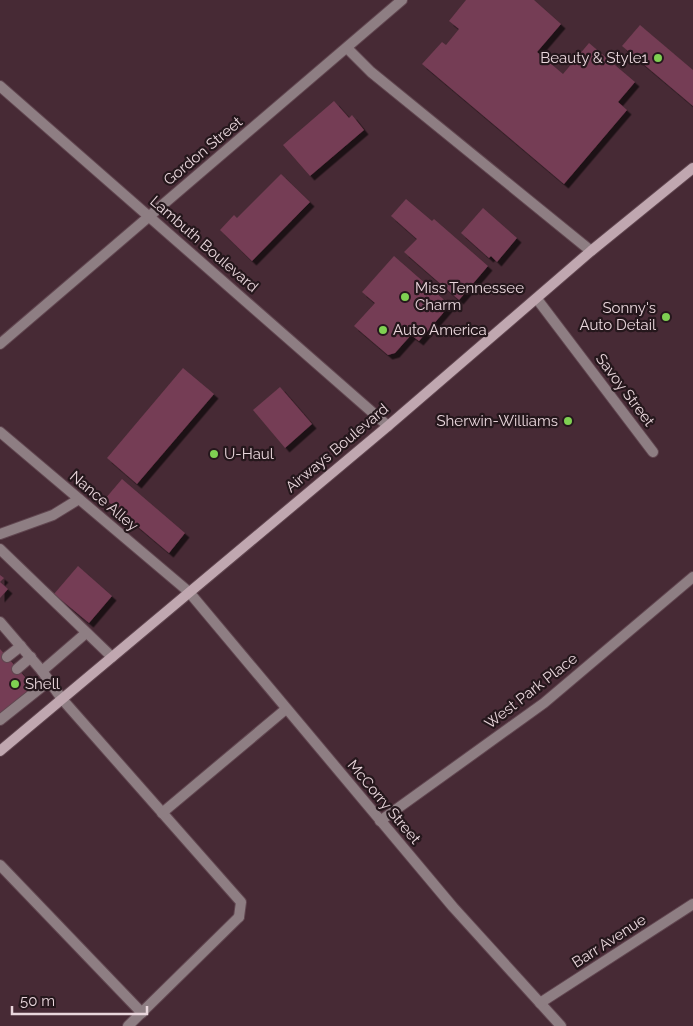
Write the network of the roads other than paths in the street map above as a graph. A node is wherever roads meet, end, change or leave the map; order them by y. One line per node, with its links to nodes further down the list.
1 (402, 0): 2 (street, Gordon Street)
2 (347, 48): 5 (street, Gordon Street); 6 (street)
3 (0, 86): 5 (street, Lambuth Boulevard)
4 (693, 168): 6 (main road, Airways Boulevard)
5 (150, 216): 8 (street, Gordon Street); 9 (street, Lambuth Boulevard)
6 (591, 251): 7 (main road, Airways Boulevard)
7 (536, 298): 9 (main road, Airways Boulevard); 11 (street, Savoy Street)
8 (0, 344)
9 (388, 426): 16 (main road, Airways Boulevard)
10 (0, 432): 12 (street, Nance Alley)
11 (653, 452)
12 (79, 499): 13 (street); 16 (street, Nance Alley)
13 (0, 534)
14 (0, 549): 18 (street)
15 (693, 576): 31 (street, West Park Place)
16 (189, 592): 21 (main road, Airways Boulevard); 27 (street, McCorry Street)
17 (0, 622): 19 (street)
18 (86, 633): 21 (street); 24 (street)
19 (21, 646): 20 (street); 22 (street)
20 (7, 657)
21 (112, 657): 26 (main road, Airways Boulevard)
22 (31, 658): 23 (street); 24 (street)
23 (17, 669)
24 (42, 671): 25 (street)
25 (49, 681): 26 (street); 28 (street)
26 (62, 699): 29 (main road, Airways Boulevard); 30 (street)
27 (286, 709): 30 (street); 31 (street, McCorry Street)
28 (0, 720)
29 (1, 748)
30 (162, 813): 35 (street)
31 (380, 821): 34 (street, McCorry Street)
32 (0, 865): 35 (street)
33 (693, 904): 34 (street, Barr Avenue)
34 (540, 1003): 37 (street, McCorry Street)
35 (142, 1013): 36 (street)
36 (128, 1026)
37 (562, 1026)

